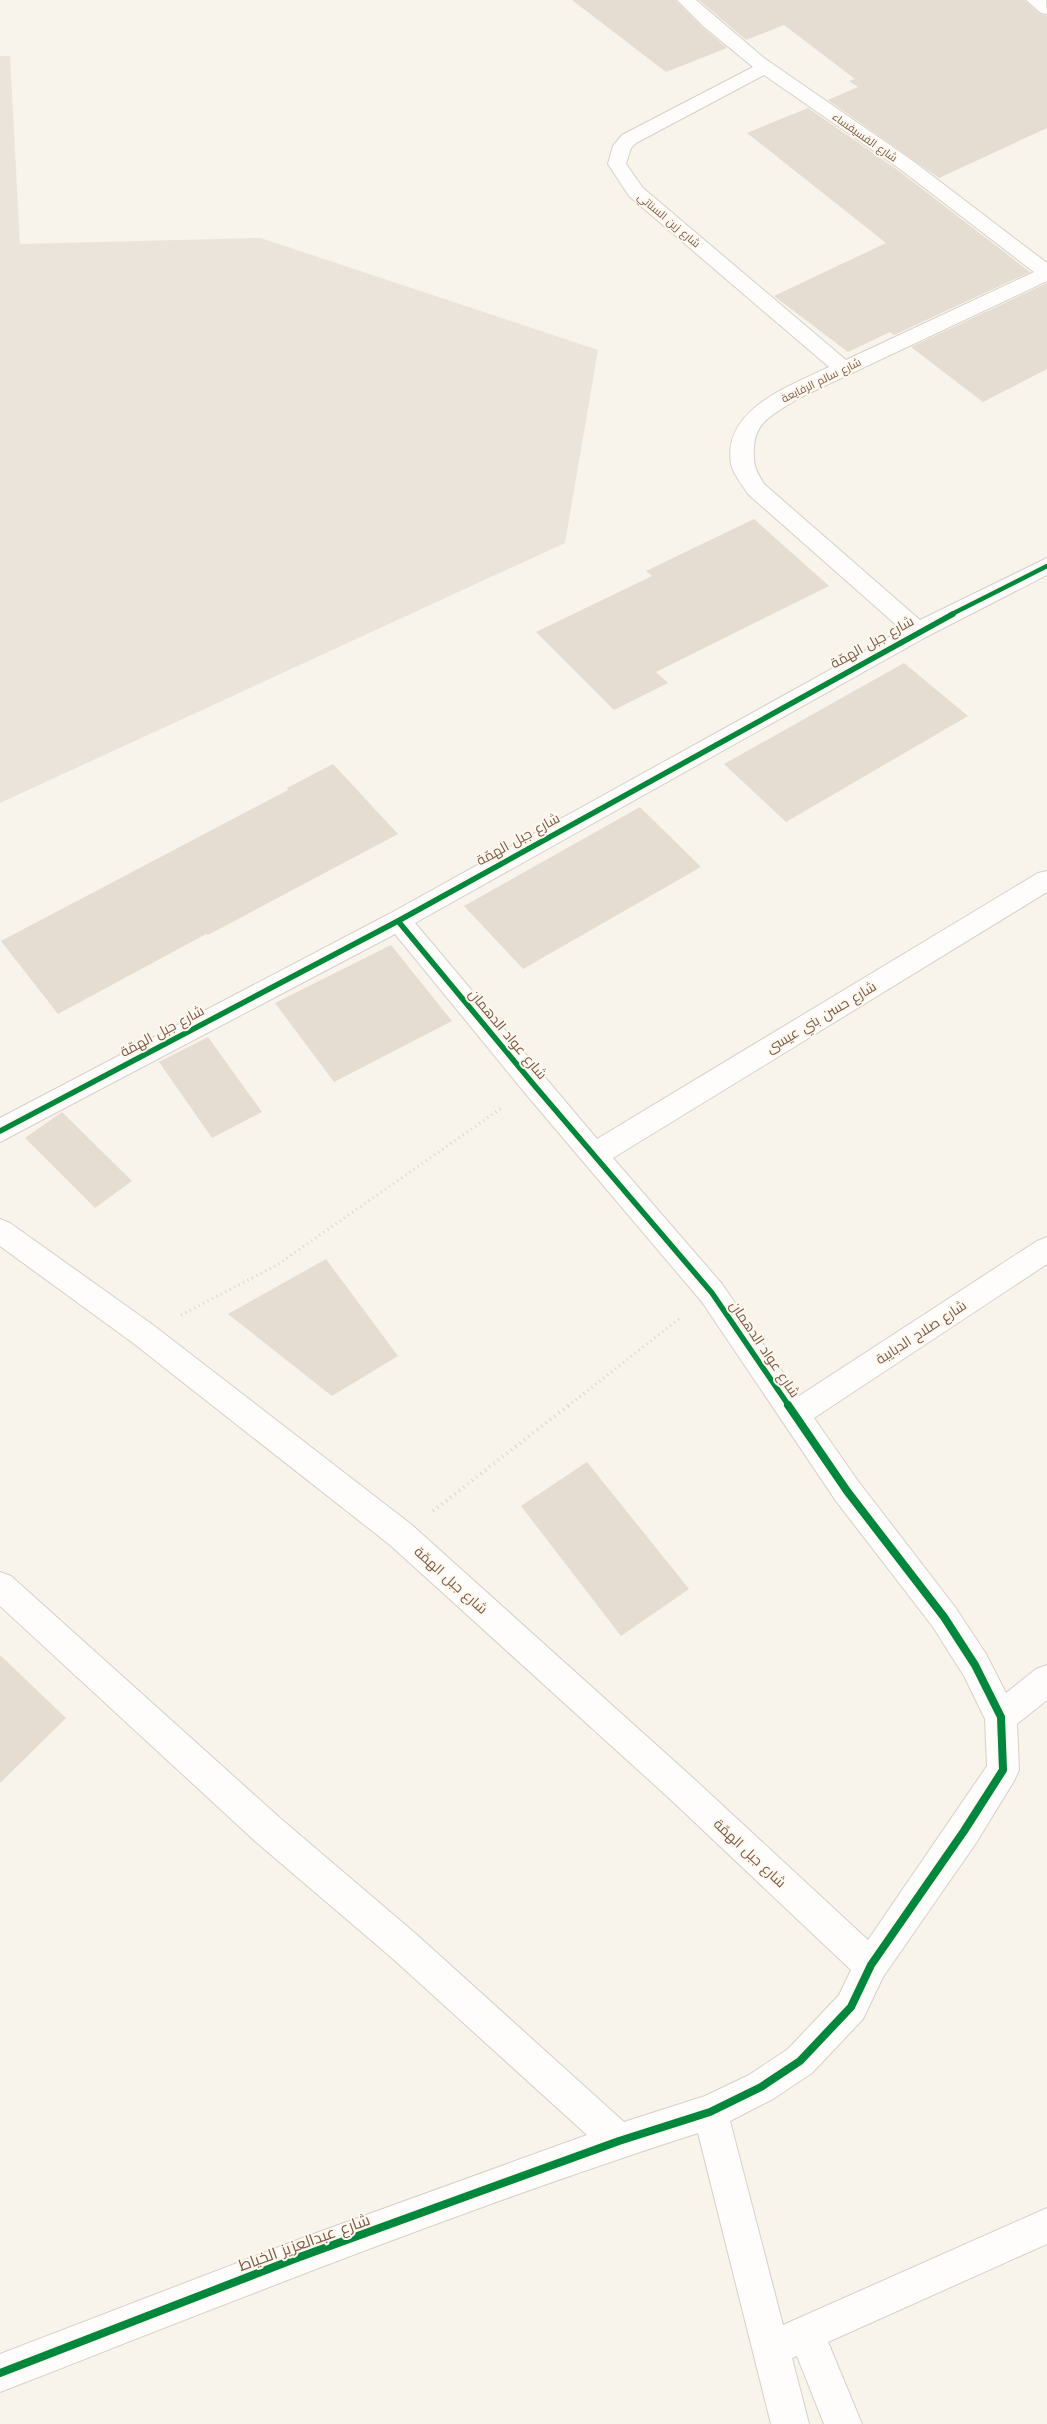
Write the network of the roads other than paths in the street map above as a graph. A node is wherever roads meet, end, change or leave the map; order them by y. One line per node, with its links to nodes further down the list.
1 (686, 0): 4 (street, شارع الفسيفساء)
2 (1035, 0): 3 (street)
3 (1047, 9)
4 (764, 68): 5 (street, شارع الفسيفساء); 6 (street, شارع زين السناتي)
5 (1047, 272): 6 (street, شارع سالم الرفايعة)
6 (844, 368): 8 (street, شارع سالم الرفايعة)
7 (1047, 566): 8 (street, شارع جبل الهمّة)
8 (918, 631): 10 (street, شارع جبل الهمّة)
9 (1047, 880): 12 (street, شارع حسن بني عيسى)
10 (398, 921): 11 (street, شارع جبل الهمّة); 12 (street, شارع عواد الدهمان)
11 (0, 1130)
12 (594, 1155): 15 (street, شارع عواد الدهمان)
13 (0, 1231): 19 (street, شارع جبل الهمّة)
14 (1047, 1249): 15 (street, شارع صلاح الدبايبة)
15 (796, 1415): 18 (street, شارع عواد الدهمان)
16 (0, 1586): 21 (street)
17 (1047, 1680): 18 (street)
18 (1001, 1717): 19 (street, شارع عواد الدهمان)
19 (871, 1965): 20 (street, شارع عبدالعزيز الخياط)
20 (710, 2112): 21 (street, شارع عبدالعزيز الخياط); 24 (street)
21 (619, 2141): 25 (street, شارع عبدالعزيز الخياط)
22 (1047, 2226): 23 (street)
23 (806, 2332): 24 (street); 27 (street)
24 (770, 2349): 26 (street)
25 (0, 2373)
26 (790, 2424)
27 (843, 2424)

